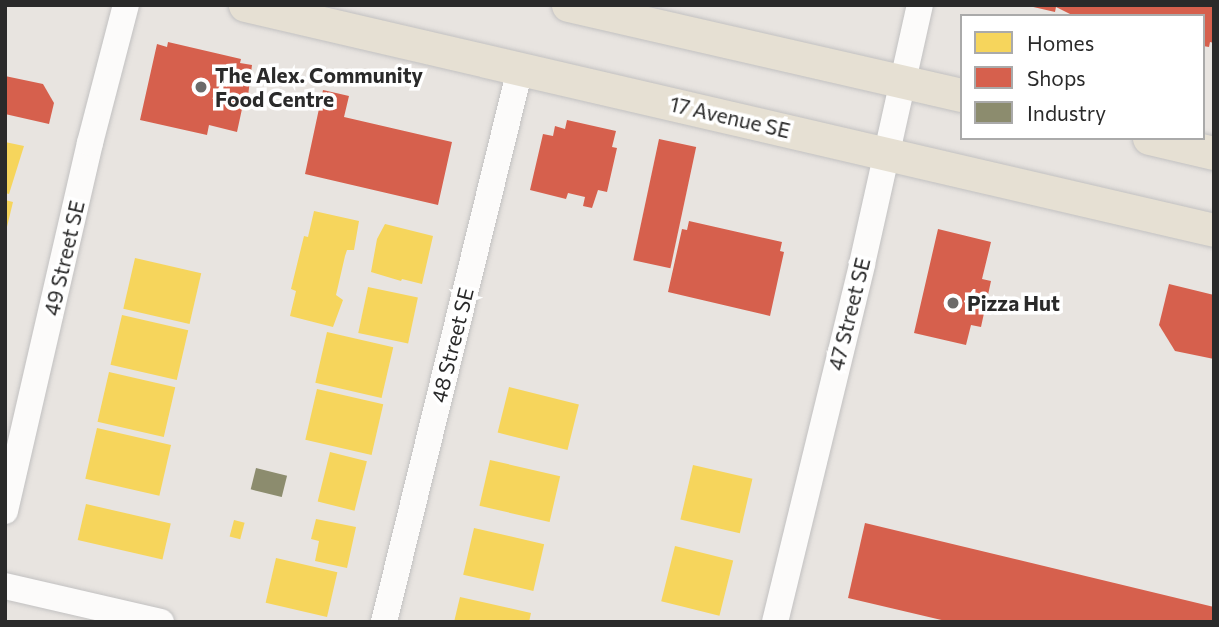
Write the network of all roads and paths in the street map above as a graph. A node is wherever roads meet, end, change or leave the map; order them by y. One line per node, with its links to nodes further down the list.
1 (126, 5): 12 (street, 49 Street SE)
2 (245, 5): 5 (main road, 17 Avenue SE)
3 (568, 5): 6 (main road)
4 (920, 5): 6 (street, 47 Street SE)
5 (520, 69): 10 (main road, 17 Avenue SE); 15 (street, 48 Street SE)
6 (903, 81): 7 (main road); 10 (street, 47 Street SE)
7 (960, 95)
8 (1158, 140): 9 (main road)
9 (1214, 153)
10 (887, 154): 11 (main road, 17 Avenue SE); 16 (street, 47 Street SE)
11 (1214, 230)
12 (5, 511)
13 (5, 586): 14 (street)
14 (161, 622)
15 (384, 622)
16 (775, 622)

